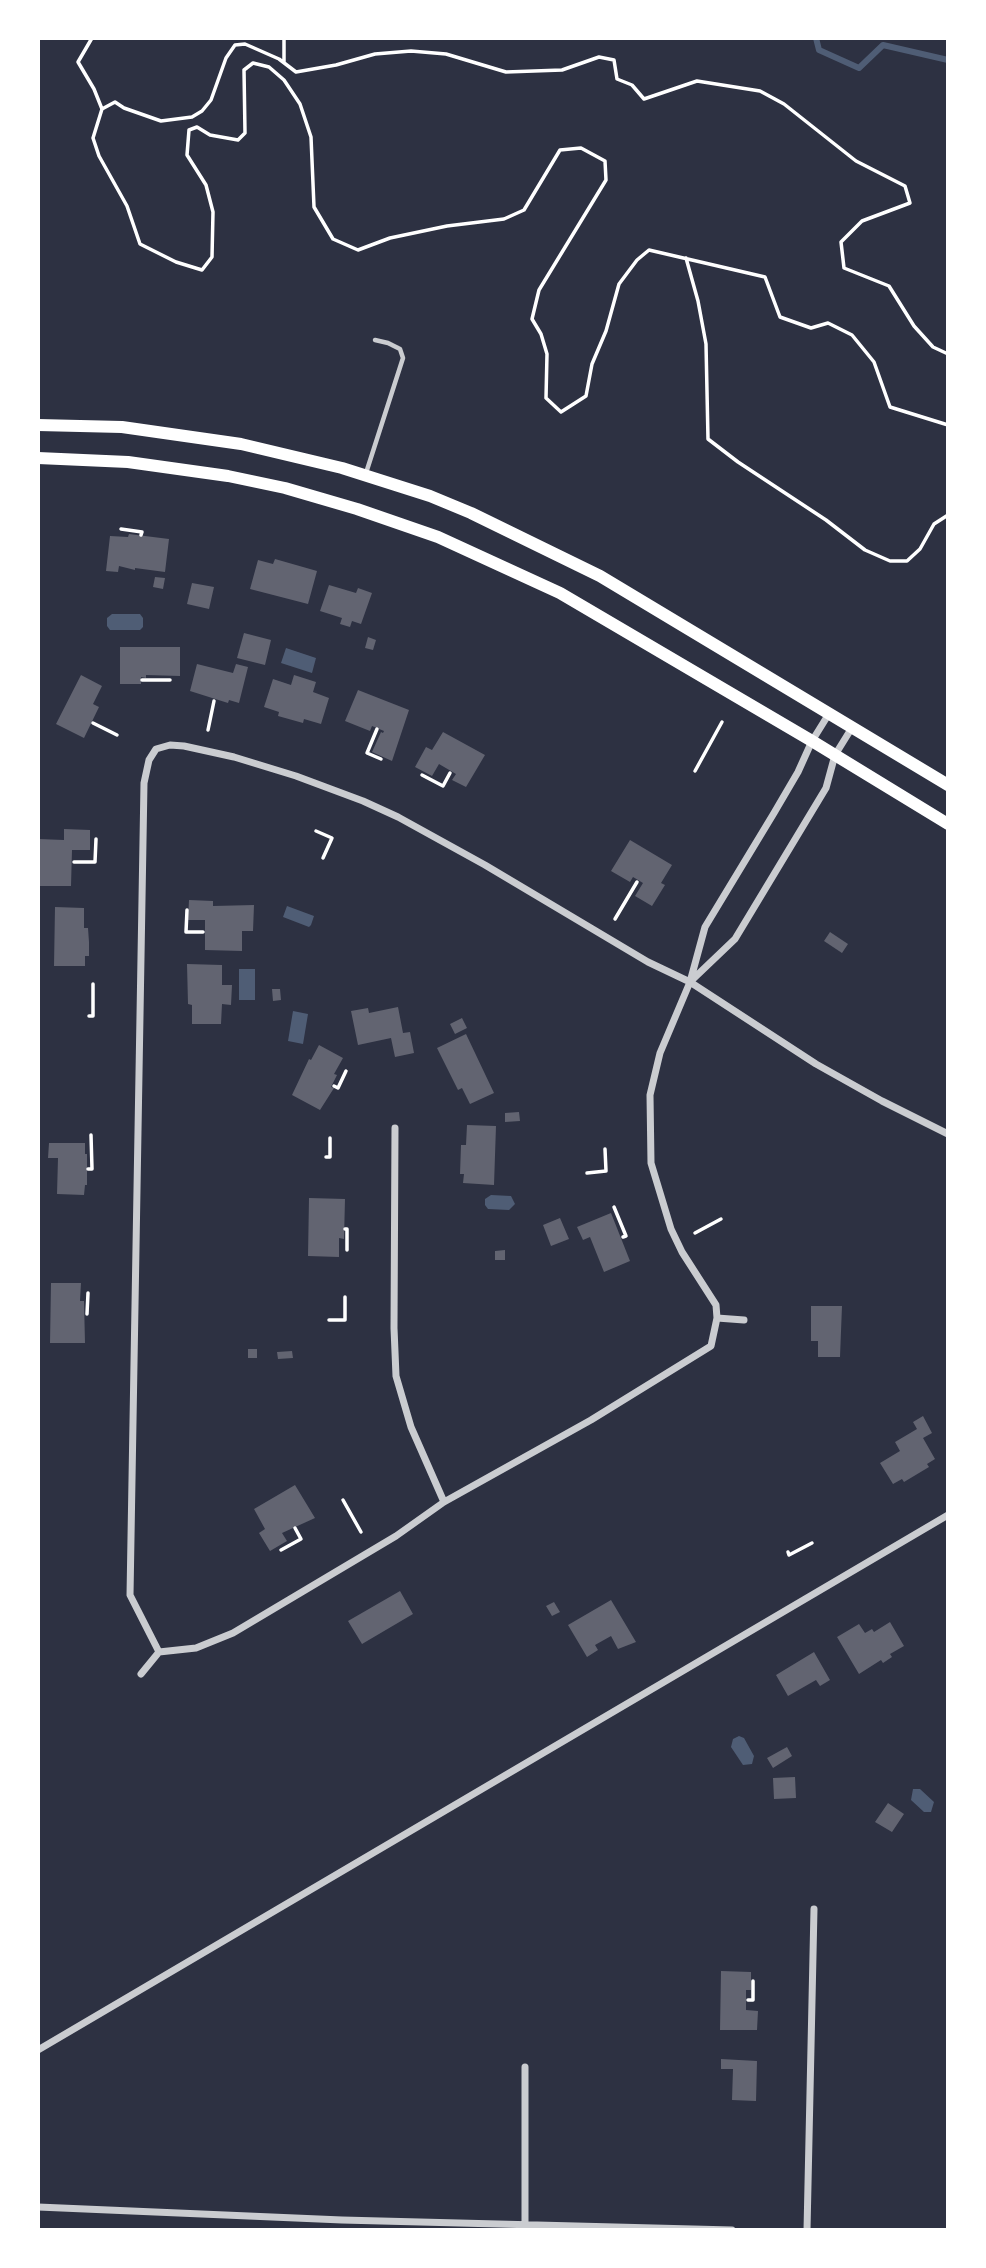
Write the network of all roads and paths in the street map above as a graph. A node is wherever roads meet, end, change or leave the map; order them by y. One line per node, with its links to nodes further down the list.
1 (92, 38): 4 (path)
2 (284, 38): 3 (path)
3 (284, 62): 4 (path); 7 (path)
4 (102, 109): 5 (path)
5 (686, 258): 9 (path); 12 (path)
6 (375, 340): 11 (lane)
7 (947, 354)
8 (38, 425): 11 (main road)
9 (947, 425)
10 (38, 458): 25 (main road)
11 (365, 475): 18 (main road)
12 (947, 515)
13 (121, 529): 14 (path)
14 (141, 535)
15 (142, 680): 16 (path)
16 (170, 680)
17 (214, 701): 23 (path)
18 (830, 712): 21 (main road); 25 (street)
19 (722, 722): 28 (path)
20 (93, 723): 24 (path)
21 (853, 726): 26 (street); 31 (main road)
22 (377, 729): 27 (path)
23 (208, 730)
24 (117, 735)
25 (812, 741): 26 (main road); 41 (street)
26 (835, 755): 32 (main road); 41 (street)
27 (381, 759)
28 (695, 771)
29 (450, 773): 30 (path)
30 (422, 775)
31 (947, 785)
32 (947, 824)
33 (316, 831): 35 (path)
34 (96, 839): 36 (path)
35 (323, 858)
36 (74, 862)
37 (637, 882): 39 (path)
38 (187, 910): 40 (path)
39 (615, 919)
40 (203, 932)
41 (690, 982): 47 (street); 63 (street); 74 (street)
42 (93, 984): 43 (path)
43 (89, 1016)
44 (346, 1070): 45 (path)
45 (334, 1086)
46 (395, 1128): 67 (street)
47 (947, 1134)
48 (91, 1135): 52 (path)
49 (330, 1138): 51 (path)
50 (605, 1149): 53 (path)
51 (326, 1157)
52 (88, 1169)
53 (587, 1173)
54 (614, 1207): 58 (path)
55 (721, 1219): 57 (path)
56 (345, 1229): 59 (path)
57 (695, 1233)
58 (623, 1237)
59 (347, 1250)
60 (88, 1293): 62 (path)
61 (345, 1297): 64 (path)
62 (88, 1314)
63 (717, 1318): 65 (street); 67 (street)
64 (328, 1320)
65 (744, 1320)
66 (343, 1500): 70 (path)
67 (444, 1502): 74 (street)
68 (947, 1515): 79 (street)
69 (295, 1528): 72 (path)
70 (361, 1532)
71 (812, 1543): 73 (path)
72 (281, 1550)
73 (788, 1552)
74 (159, 1652): 75 (street)
75 (141, 1674)
76 (814, 1909): 86 (street)
77 (753, 1981): 78 (path)
78 (748, 2000)
79 (38, 2050)
80 (525, 2067): 83 (street)
81 (38, 2207): 82 (street)
82 (342, 2220): 83 (street); 84 (street)
83 (525, 2225): 85 (street)
84 (342, 2230)
85 (732, 2230)
86 (807, 2230)

